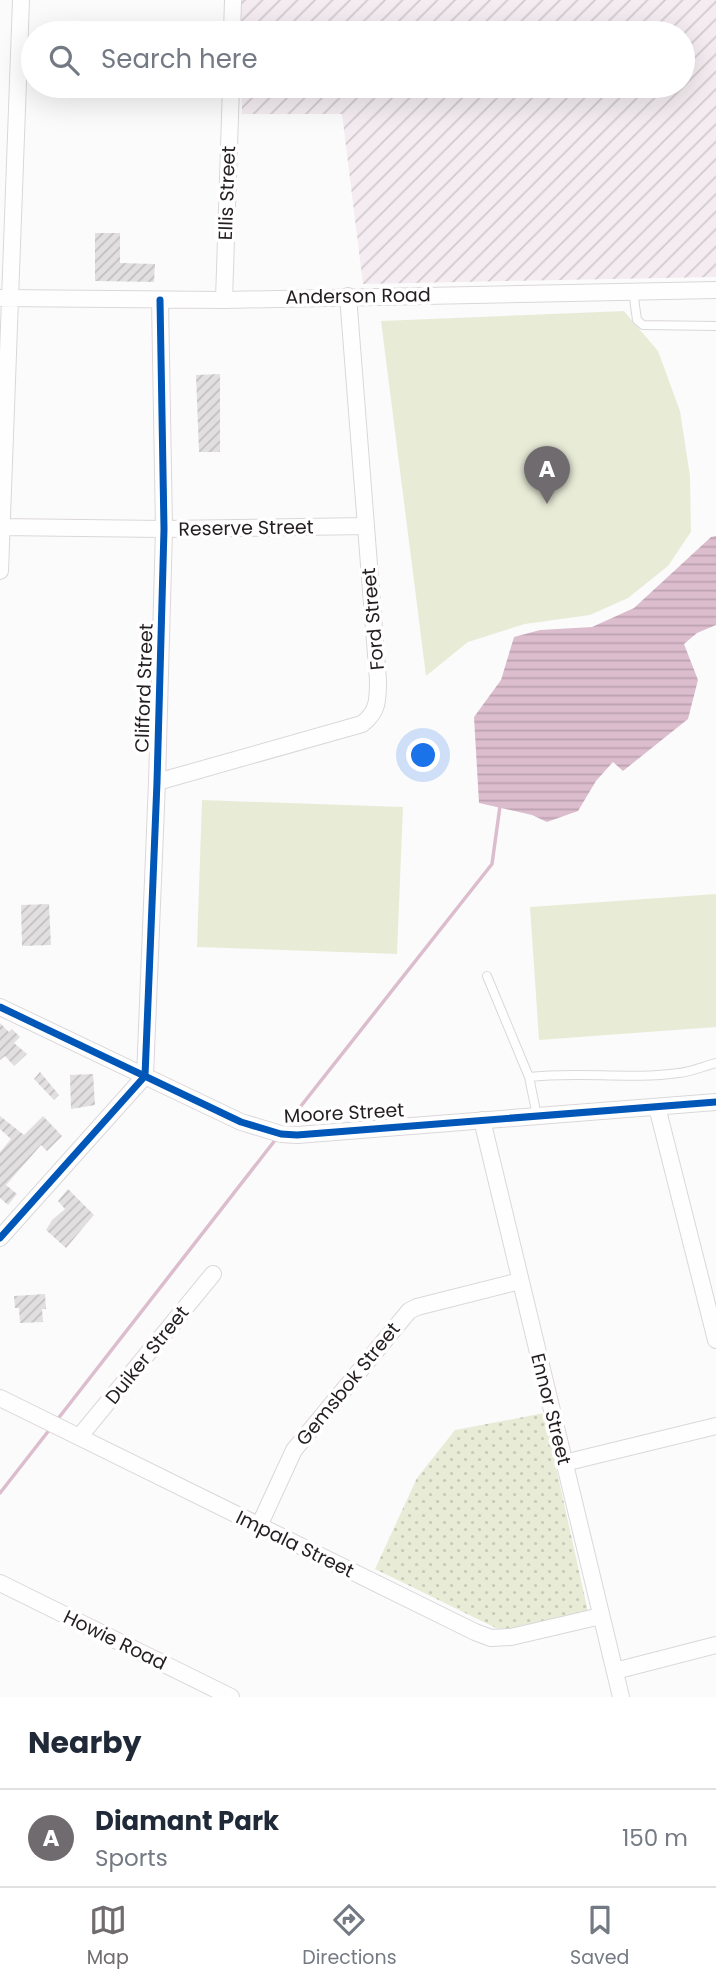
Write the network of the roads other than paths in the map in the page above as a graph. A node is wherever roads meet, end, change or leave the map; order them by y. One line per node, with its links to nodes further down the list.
1 (21, 0): 5 (street)
2 (233, 0): 3 (street)
3 (232, 21)
4 (231, 98): 11 (street, Ellis Street)
5 (8, 141): 9 (street)
6 (716, 289): 7 (street, Anderson Road)
7 (634, 291): 8 (street, Anderson Road); 12 (lane)
8 (348, 296): 11 (street, Anderson Road); 13 (street, Ford Street)
9 (6, 298): 10 (street, Anderson Road); 14 (street)
10 (160, 300): 11 (street, Anderson Road); 15 (street, Clifford Street)
11 (224, 300)
12 (716, 326)
13 (365, 526): 15 (street, Reserve Street); 17 (street, Ford Street)
14 (1, 527): 15 (street, Reserve Street); 16 (street)
15 (164, 529): 17 (street, Clifford Street)
16 (0, 571)
17 (157, 782): 21 (street, Clifford Street)
18 (486, 976): 22 (lane)
19 (0, 1007): 21 (street, Moore Street)
20 (716, 1063): 22 (lane)
21 (145, 1076): 26 (street, Moore Street); 27 (street)
22 (529, 1077): 25 (lane)
23 (716, 1102): 24 (street, Moore Street)
24 (657, 1107): 25 (street, Moore Street); 30 (street)
25 (537, 1116): 26 (street, Moore Street)
26 (482, 1120): 29 (street, Ennor Street)
27 (0, 1238)
28 (213, 1274): 33 (street, Duiker Street)
29 (520, 1281): 34 (street, Ennor Street); 35 (street, Gemsbok Street)
30 (716, 1340)
31 (0, 1398): 33 (street, Impala Street)
32 (716, 1426): 34 (street)
33 (80, 1436): 35 (street, Impala Street)
34 (564, 1463): 37 (street, Ennor Street)
35 (258, 1526): 37 (street, Impala Street)
36 (0, 1583): 40 (street, Howie Road)
37 (601, 1616): 39 (street, Ennor Street)
38 (716, 1645): 39 (street)
39 (615, 1671): 41 (street, Ennor Street)
40 (231, 1697)
41 (621, 1697)

